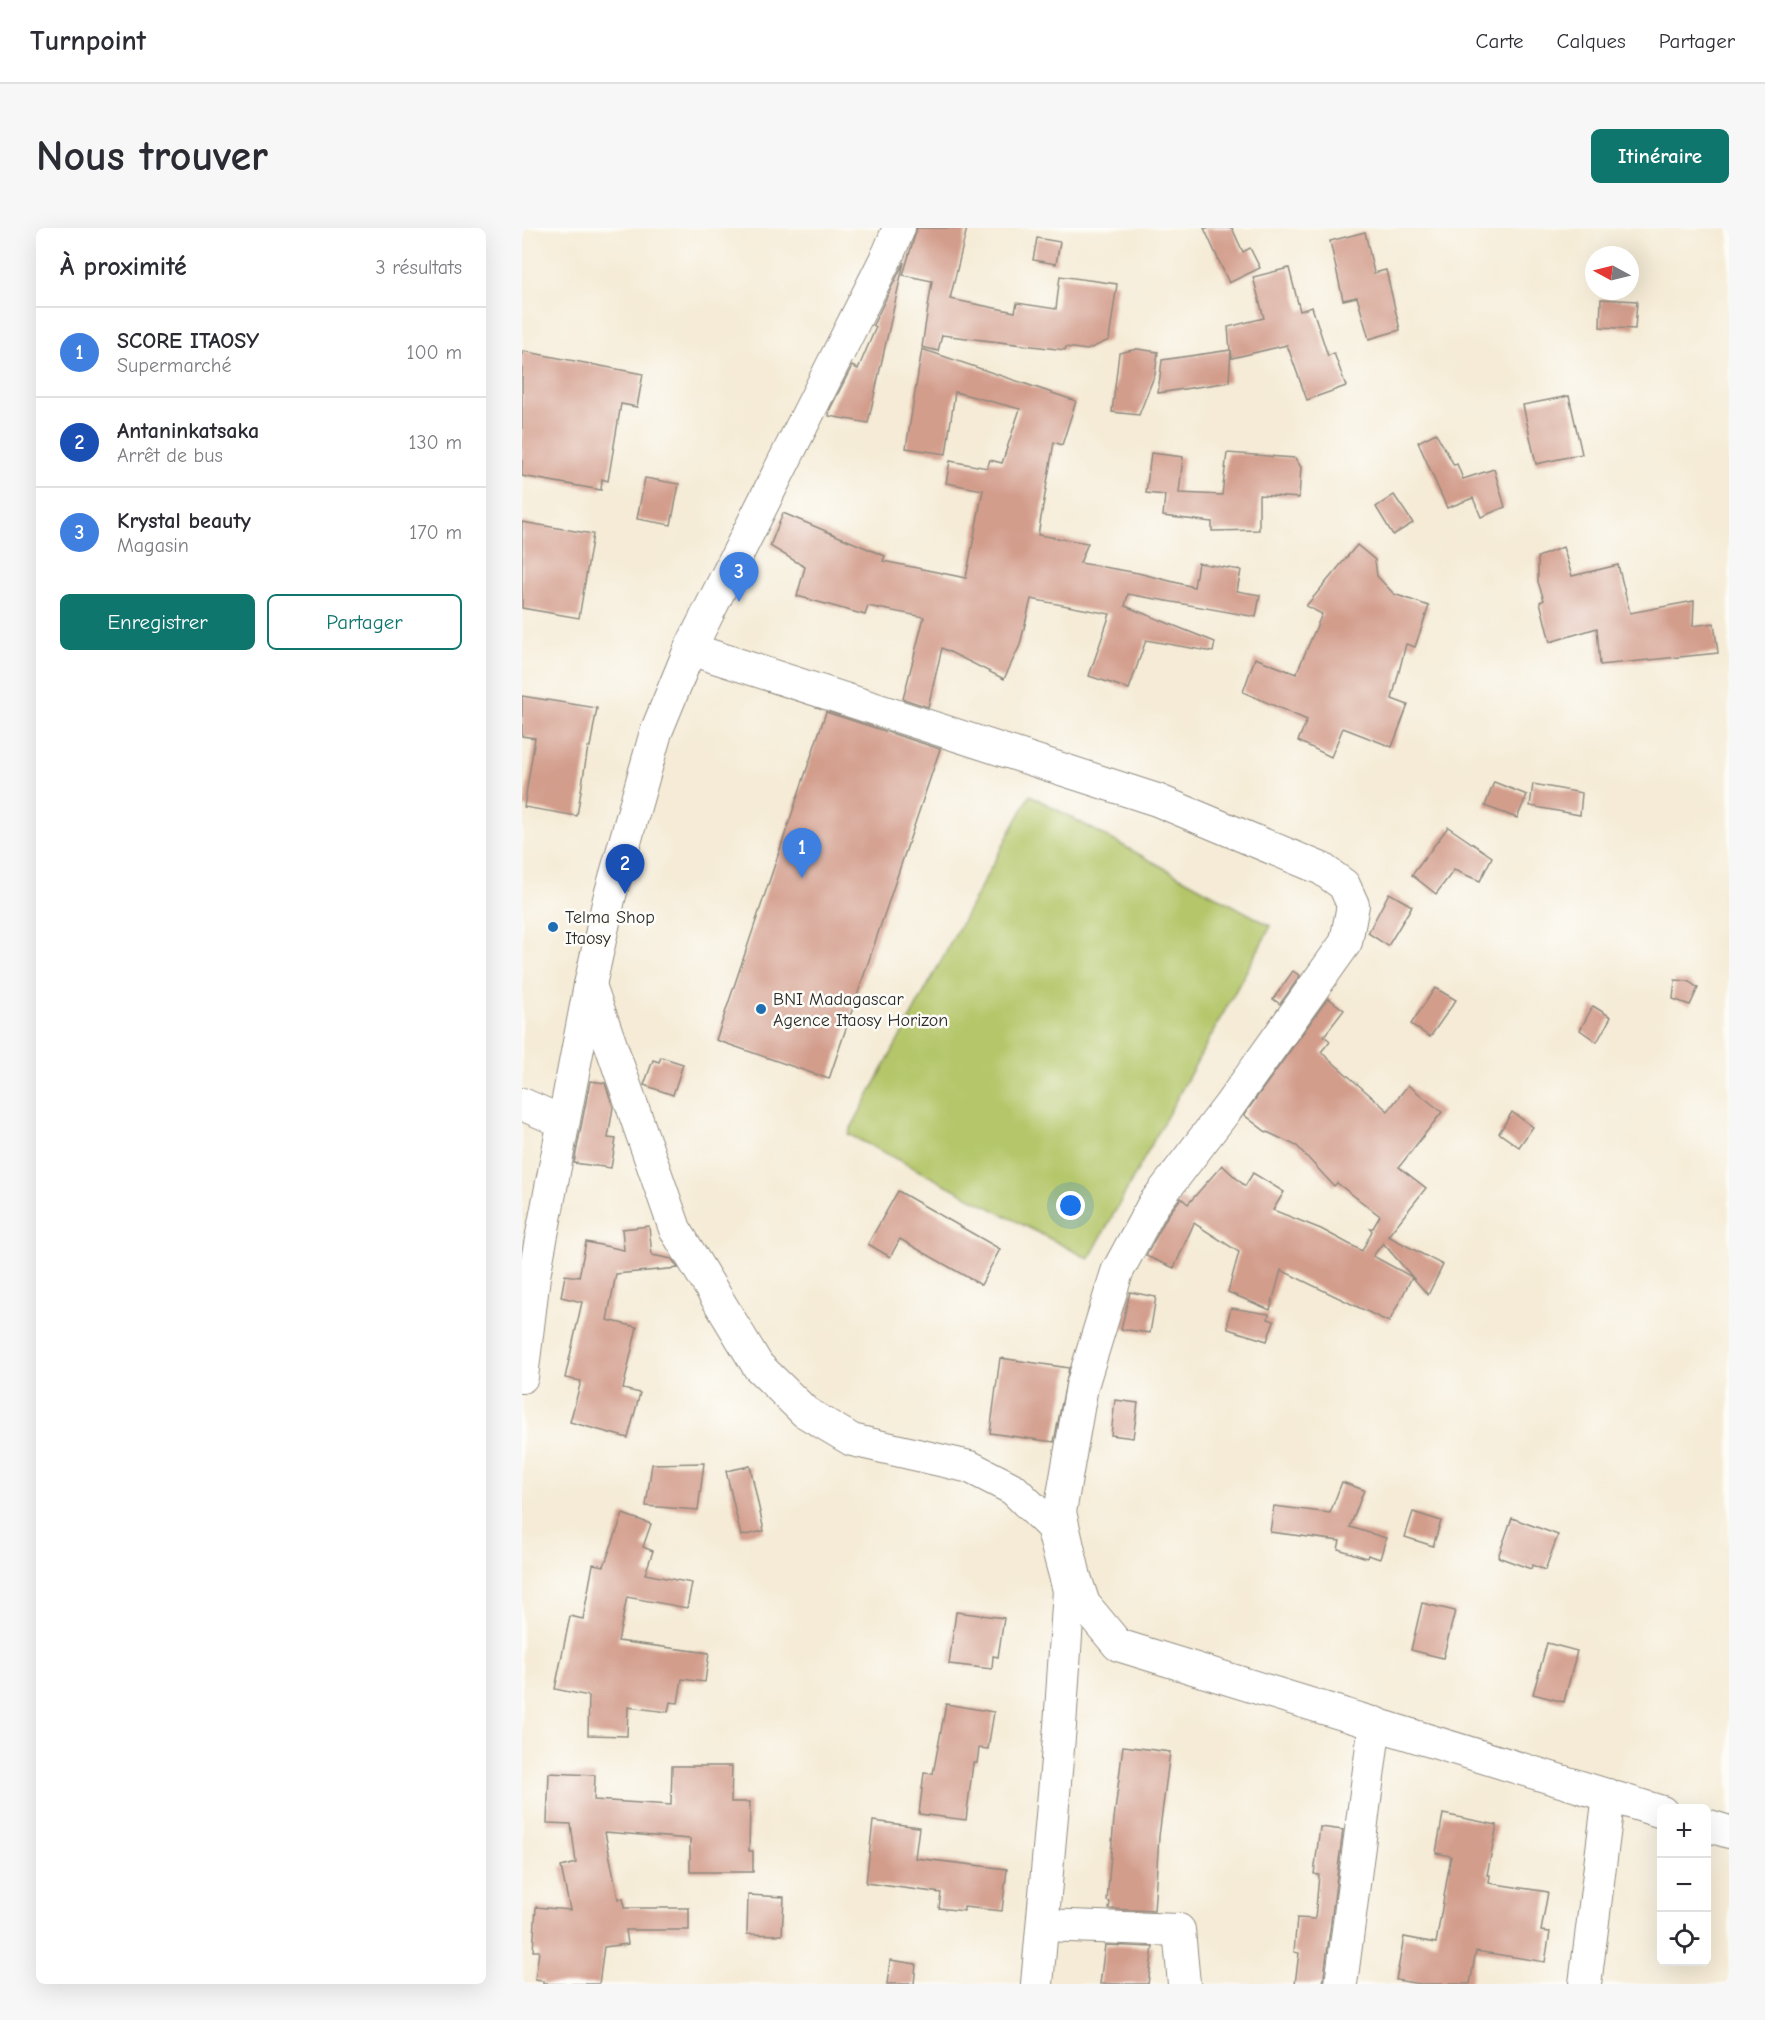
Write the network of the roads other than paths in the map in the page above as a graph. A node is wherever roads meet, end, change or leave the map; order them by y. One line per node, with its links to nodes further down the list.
1 (899, 228): 2 (street)
2 (690, 649): 3 (street); 7 (street)
3 (590, 985): 5 (street); 12 (street)
4 (522, 1104): 5 (street)
5 (562, 1122): 6 (street)
6 (522, 1377)
7 (1375, 1723): 8 (street); 15 (street)
8 (1609, 1795): 9 (street); 16 (street)
9 (1657, 1810)
10 (1711, 1826): 11 (street)
11 (1729, 1832)
12 (1043, 1924): 13 (street); 14 (street)
13 (1037, 1984)
14 (1184, 1984)
15 (1341, 1984)
16 (1585, 1984)

